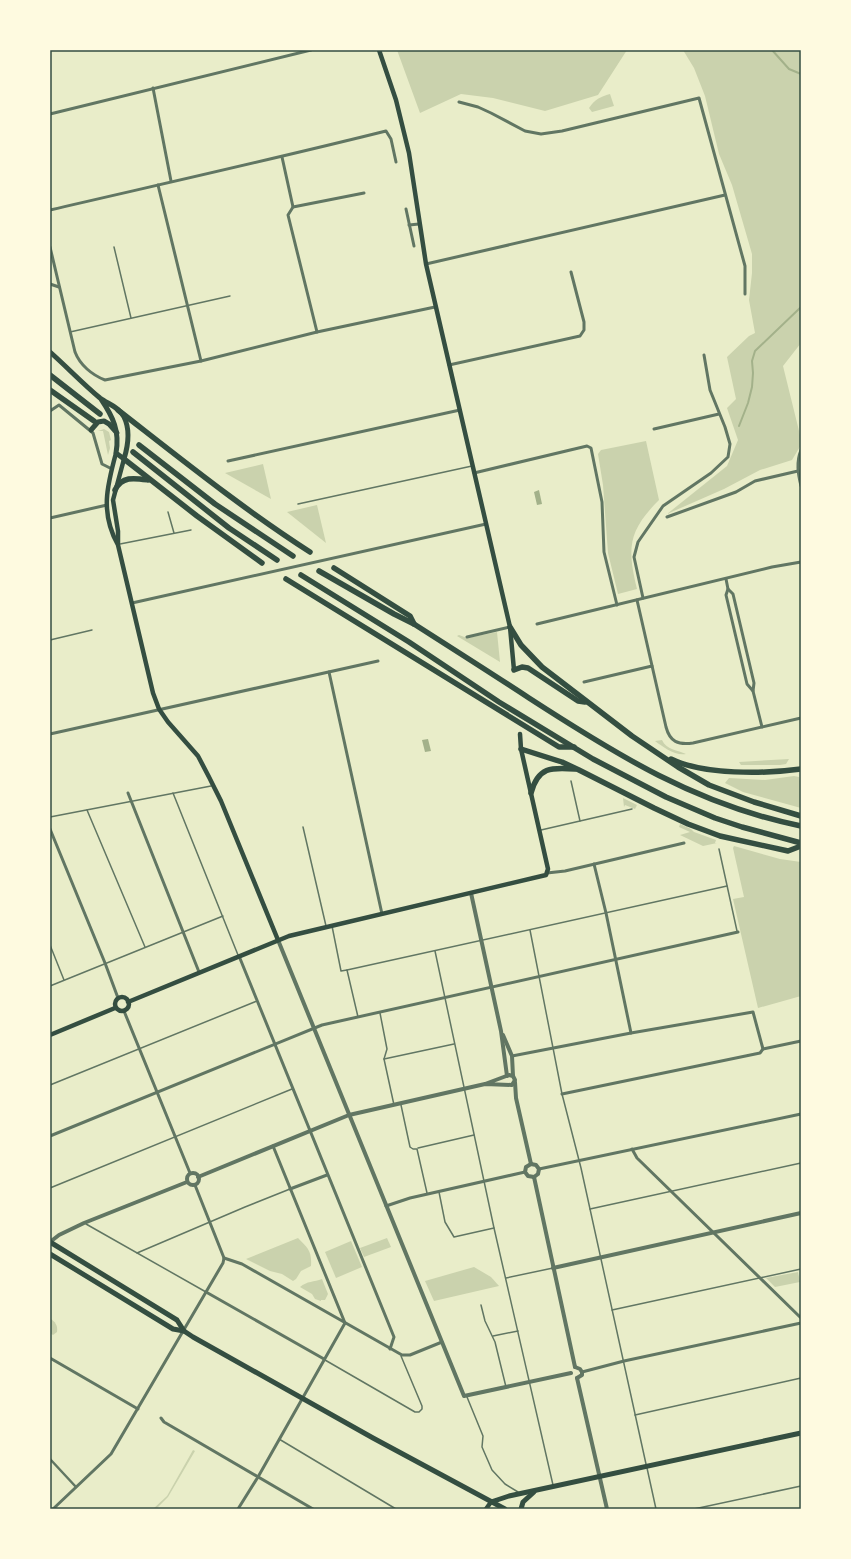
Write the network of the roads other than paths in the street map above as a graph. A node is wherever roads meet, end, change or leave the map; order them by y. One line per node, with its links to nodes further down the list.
1 (312, 50): 3 (street)
2 (379, 50): 15 (main road)
3 (153, 88): 5 (street); 8 (street)
4 (459, 102): 11 (street)
5 (50, 114)
6 (282, 157): 7 (street); 8 (street); 12 (street)
7 (396, 162)
8 (170, 182): 9 (street)
9 (158, 185): 14 (street); 26 (street)
10 (364, 193): 12 (street)
11 (726, 195): 20 (street); 24 (street)
12 (293, 207): 30 (street)
13 (406, 209): 16 (street)
14 (50, 210)
15 (419, 224): 16 (street); 20 (main road)
16 (410, 225): 17 (street)
17 (414, 246)
18 (50, 247): 23 (street)
19 (114, 247): 28 (lane)
20 (426, 264): 27 (main road)
21 (571, 272): 34 (street)
22 (50, 284): 23 (street)
23 (59, 287): 29 (street)
24 (745, 294)
25 (230, 296): 26 (lane)
26 (187, 306): 28 (lane); 33 (street)
27 (435, 307): 30 (street); 34 (main road)
28 (131, 318): 29 (lane)
29 (70, 332): 33 (street)
30 (317, 332): 33 (street)
31 (50, 352): 37 (main road)
32 (704, 355): 42 (street)
33 (201, 361)
34 (449, 365): 40 (main road)
35 (50, 375): 41 (highway)
36 (50, 390): 43 (highway)
37 (101, 399): 39 (main road); 46 (main road)
38 (52, 410): 45 (street)
39 (118, 410): 51 (main road); 70 (highway)
40 (460, 410): 52 (street); 53 (main road)
41 (100, 414)
42 (719, 414): 44 (street); 81 (street)
43 (94, 421)
44 (654, 429)
45 (91, 430): 46 (main road); 54 (street)
46 (118, 434): 50 (main road)
47 (139, 445): 71 (highway)
48 (801, 450): 55 (street)
49 (133, 452): 72 (highway)
50 (116, 453): 51 (main road); 54 (main road)
51 (124, 459): 57 (highway); 59 (main road)
52 (228, 461)
53 (472, 465): 56 (main road); 62 (lane)
54 (112, 469): 60 (main road)
55 (798, 471): 58 (street); 64 (street)
56 (474, 473): 66 (main road); 84 (street)
57 (150, 480): 59 (highway); 74 (highway)
58 (801, 486)
59 (115, 490): 61 (main road)
60 (107, 504): 61 (main road); 65 (street); 69 (main road)
61 (113, 504): 69 (main road)
62 (298, 504)
63 (168, 512): 68 (lane)
64 (667, 517)
65 (50, 518)
66 (486, 524): 83 (street); 87 (main road)
67 (191, 530): 68 (lane)
68 (174, 533): 69 (lane)
69 (118, 545): 83 (main road)
70 (310, 552)
71 (293, 556)
72 (276, 560)
73 (801, 562): 79 (street)
74 (262, 563)
75 (334, 568): 85 (highway)
76 (319, 571): 85 (highway)
77 (301, 575): 103 (highway)
78 (286, 579): 103 (highway)
79 (726, 579): 80 (street); 81 (street)
80 (728, 589): 96 (street); 96 (street)
81 (643, 598): 82 (street)
82 (637, 600): 84 (street); 92 (street)
83 (132, 603): 98 (main road)
84 (616, 605): 86 (street)
85 (414, 624): 119 (highway)
86 (537, 624)
87 (510, 627): 89 (street); 93 (main road); 97 (highway)
88 (92, 630): 90 (lane)
89 (467, 636)
90 (50, 640)
91 (378, 661): 94 (street)
92 (652, 666): 95 (street); 100 (street)
93 (514, 670): 97 (highway)
94 (328, 672): 98 (street); 131 (street)
95 (584, 682)
96 (753, 691): 100 (street)
97 (586, 702): 105 (highway)
98 (159, 709): 101 (street); 109 (main road)
99 (801, 718): 100 (street)
100 (762, 727)
101 (50, 734)
102 (520, 734): 104 (main road)
103 (574, 747): 124 (highway)
104 (521, 749): 107 (highway); 112 (main road)
105 (654, 751): 106 (highway); 116 (highway)
106 (801, 769)
107 (579, 770): 112 (highway); 124 (highway)
108 (571, 781): 118 (lane)
109 (213, 785): 111 (lane); 138 (main road)
110 (128, 793): 113 (street)
111 (173, 793): 113 (lane); 132 (lane)
112 (531, 793): 122 (main road)
113 (131, 801): 115 (lane); 136 (street)
114 (632, 809): 118 (lane)
115 (87, 810): 117 (lane); 141 (lane)
116 (801, 816)
117 (50, 817)
118 (580, 821): 122 (lane)
119 (801, 826)
120 (303, 827): 134 (lane)
121 (50, 829): 145 (street)
122 (539, 830): 127 (main road)
123 (684, 843): 126 (street)
124 (801, 845)
125 (719, 849): 128 (lane)
126 (594, 864): 127 (street); 130 (street)
127 (547, 873): 129 (main road)
128 (727, 886): 130 (lane); 137 (lane)
129 (471, 894): 131 (main road); 139 (street)
130 (606, 913): 135 (lane); 144 (street)
131 (382, 914): 133 (main road)
132 (223, 916): 136 (lane); 143 (lane)
133 (332, 926): 134 (main road); 146 (lane)
134 (327, 927): 138 (main road)
135 (530, 930): 139 (lane); 148 (lane)
136 (183, 932): 141 (lane); 147 (street)
137 (738, 932): 144 (street)
138 (278, 940): 143 (main road); 160 (street)
139 (481, 941): 142 (lane); 151 (street)
140 (50, 945): 149 (lane)
141 (145, 947): 145 (lane)
142 (435, 951): 146 (lane); 152 (lane)
143 (239, 956): 147 (main road); 154 (street)
144 (616, 960): 148 (street); 162 (street)
145 (105, 963): 149 (lane); 153 (street)
146 (347, 970): 159 (lane)
147 (199, 972): 155 (main road)
148 (539, 977): 151 (street); 168 (lane)
149 (64, 980): 150 (lane)
150 (50, 986)
151 (492, 987): 152 (street); 161 (street)
152 (445, 997): 158 (street); 165 (lane)
153 (118, 998): 155 (main road); 156 (main road)
154 (257, 1001): 166 (street); 167 (lane)
155 (128, 1002): 157 (main road)
156 (116, 1008): 157 (main road); 163 (main road)
157 (124, 1011): 167 (street)
158 (380, 1012): 159 (street); 171 (lane)
159 (358, 1017): 160 (street)
160 (314, 1028): 166 (street); 186 (street)
161 (501, 1031): 170 (street); 173 (street)
162 (631, 1033): 168 (street); 169 (street)
163 (50, 1035)
164 (801, 1041): 169 (street)
165 (454, 1044): 171 (lane); 179 (lane)
166 (274, 1046): 178 (street); 180 (street)
167 (140, 1048): 176 (lane); 180 (street)
168 (553, 1048): 170 (street); 181 (lane)
169 (763, 1049): 181 (street)
170 (512, 1056): 172 (street)
171 (384, 1059): 184 (lane)
172 (513, 1076): 173 (street); 174 (street)
173 (506, 1077): 175 (street); 177 (street)
174 (515, 1082): 177 (street); 182 (street)
175 (485, 1084): 177 (street); 179 (street)
176 (50, 1085)
177 (508, 1085): 182 (street)
178 (292, 1089): 187 (street); 190 (lane)
179 (464, 1089): 183 (street); 188 (lane)
180 (158, 1093): 189 (street); 190 (street)
181 (562, 1094): 194 (lane)
182 (516, 1098): 196 (street)
183 (401, 1103): 184 (street); 192 (lane)
184 (394, 1104): 186 (street)
185 (801, 1114): 193 (street)
186 (349, 1115): 187 (street); 211 (street)
187 (310, 1131): 191 (street); 200 (street)
188 (474, 1135): 192 (lane); 204 (lane)
189 (50, 1136)
190 (176, 1136): 199 (street); 206 (lane)
191 (273, 1146): 201 (street); 207 (street)
192 (417, 1148): 210 (lane)
193 (632, 1149): 194 (street); 208 (street)
194 (579, 1160): 197 (street); 212 (lane)
195 (801, 1163): 208 (lane)
196 (531, 1164): 197 (street); 198 (street)
197 (539, 1169): 202 (street)
198 (525, 1172): 202 (street); 204 (street)
199 (190, 1173): 201 (street); 203 (street)
200 (327, 1174): 207 (street); 237 (street)
201 (198, 1176): 205 (street)
202 (534, 1177): 223 (street)
203 (187, 1182): 205 (street); 215 (street)
204 (485, 1182): 209 (street); 216 (lane)
205 (195, 1185): 214 (street)
206 (50, 1188)
207 (290, 1189): 214 (lane); 231 (street)
208 (670, 1191): 212 (lane); 217 (street)
209 (439, 1192): 210 (street); 216 (lane)
210 (427, 1194): 211 (street)
211 (386, 1206): 236 (street)
212 (590, 1209): 221 (lane)
213 (801, 1213): 217 (street)
214 (210, 1222): 219 (lane); 222 (street)
215 (84, 1223): 218 (street); 219 (lane)
216 (494, 1228): 225 (lane)
217 (713, 1232): 221 (street); 226 (street)
218 (50, 1242): 233 (main road)
219 (137, 1253): 227 (lane)
220 (50, 1254): 233 (main road)
221 (600, 1257): 223 (street); 229 (lane)
222 (224, 1258): 227 (street); 231 (street)
223 (553, 1268): 225 (lane); 242 (street)
224 (801, 1269): 226 (lane)
225 (506, 1278): 234 (lane)
226 (760, 1278): 229 (lane); 230 (street)
227 (206, 1292): 233 (street); 240 (street)
228 (481, 1305): 235 (lane)
229 (612, 1310): 241 (lane)
230 (801, 1318)
231 (345, 1323): 237 (street); 240 (street)
232 (801, 1323): 241 (street)
233 (184, 1331): 250 (main road); 251 (street)
234 (518, 1331): 235 (lane); 247 (lane)
235 (493, 1336): 248 (lane)
236 (442, 1342): 238 (street); 249 (street)
237 (390, 1349): 238 (street)
238 (400, 1354): 240 (lane)
239 (50, 1358): 251 (street)
240 (324, 1359): 250 (street)
241 (624, 1361): 243 (street); 252 (lane)
242 (575, 1367): 243 (street); 244 (street)
243 (582, 1372): 245 (street)
244 (571, 1373): 245 (street); 247 (street)
245 (577, 1378): 259 (street)
246 (801, 1378): 252 (lane)
247 (529, 1382): 248 (street); 262 (lane)
248 (506, 1387): 249 (street)
249 (466, 1396): 264 (lane)
250 (302, 1398): 255 (street); 265 (main road)
251 (138, 1409): 261 (street)
252 (635, 1415): 257 (lane)
253 (161, 1418): 258 (street)
254 (801, 1433): 257 (main road)
255 (279, 1439): 258 (street); 269 (lane)
256 (50, 1459): 261 (street)
257 (646, 1466): 259 (main road); 274 (lane)
258 (258, 1477): 267 (street); 268 (street)
259 (600, 1477): 262 (main road); 273 (street)
260 (801, 1486): 275 (lane)
261 (76, 1487): 266 (street)
262 (553, 1487): 263 (main road)
263 (537, 1491): 264 (main road); 272 (main road)
264 (521, 1494): 265 (main road)
265 (491, 1502): 270 (main road); 271 (main road)
266 (53, 1509)
267 (238, 1509)
268 (313, 1509)
269 (396, 1509)
270 (486, 1509)
271 (505, 1509)
272 (521, 1509)
273 (607, 1509)
274 (656, 1509)
275 (694, 1509)

